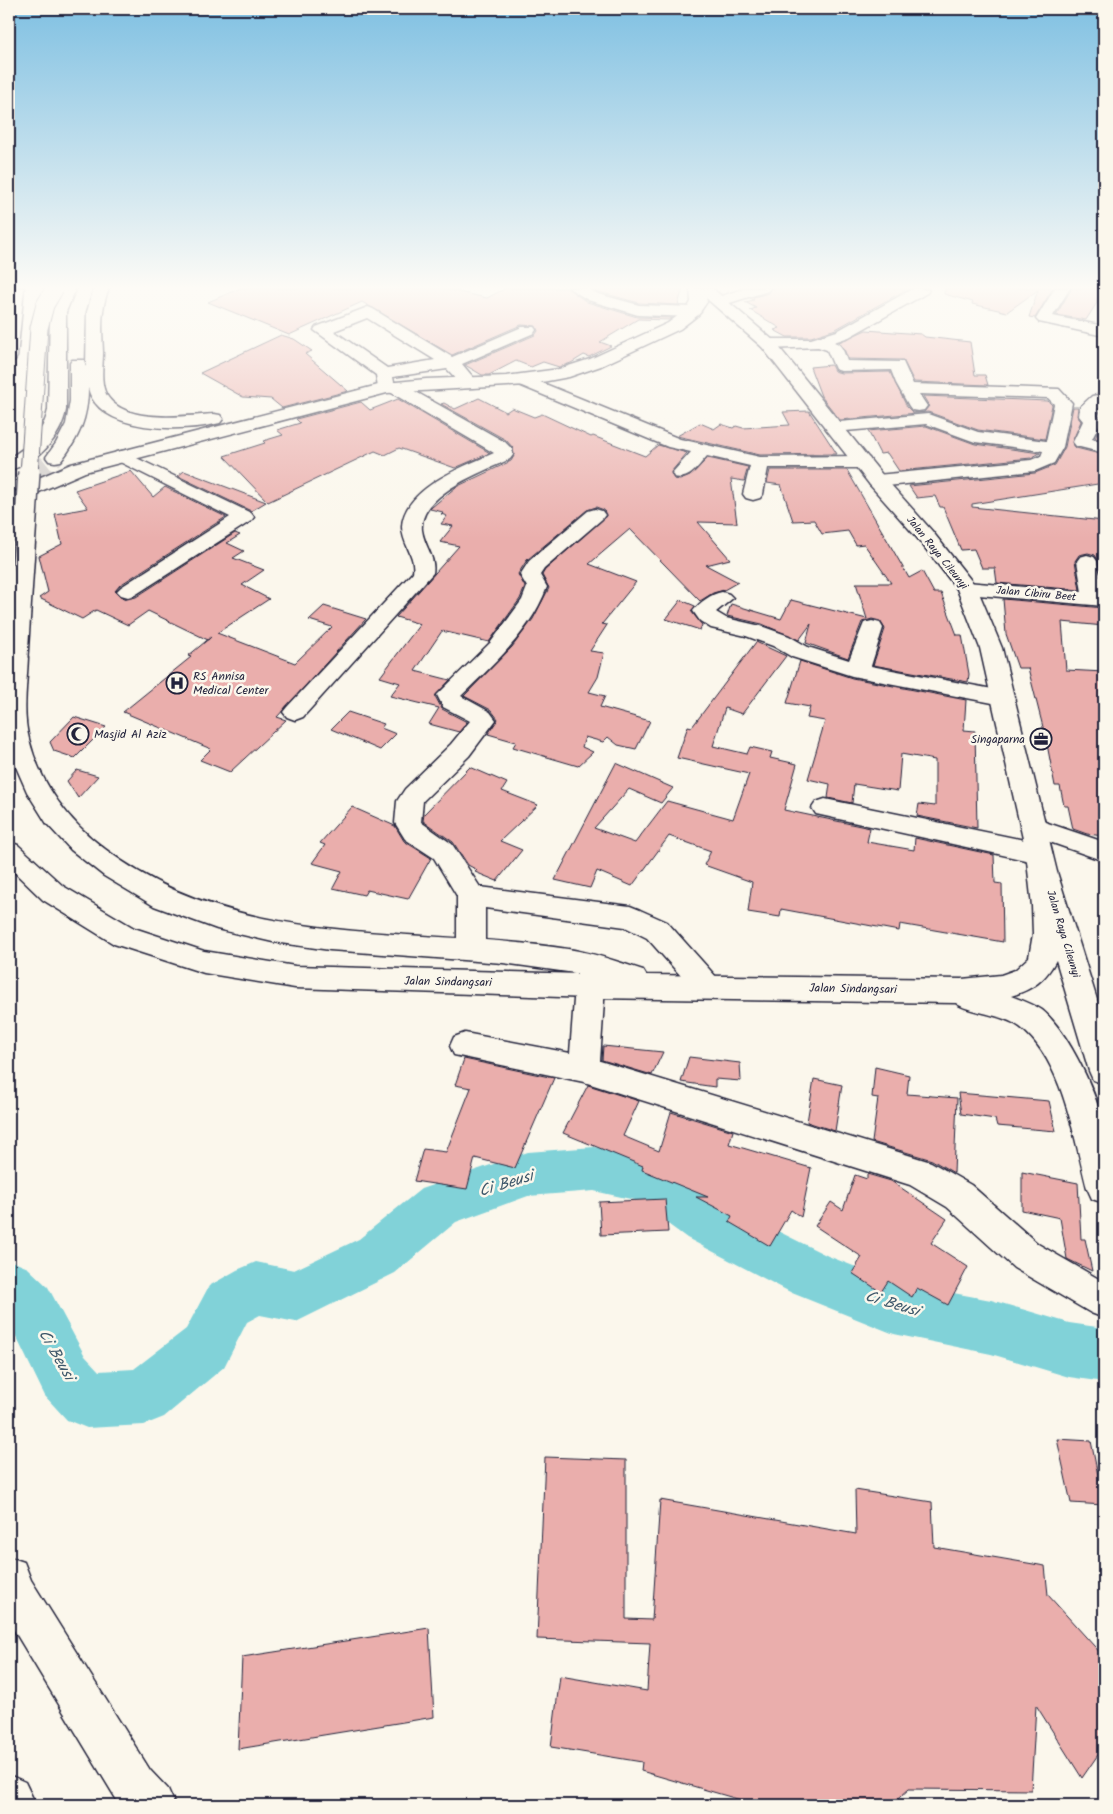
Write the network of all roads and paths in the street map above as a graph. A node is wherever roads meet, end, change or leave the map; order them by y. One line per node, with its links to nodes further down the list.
1 (36, 373): 51 (main road, bridge)
2 (57, 373): 29 (main road)
3 (84, 373): 14 (main road)
4 (89, 373): 14 (main road)
5 (375, 373): 13 (main road)
6 (421, 373): 13 (main road)
7 (461, 373): 12 (main road)
8 (566, 373): 11 (main road)
9 (791, 373): 20 (main road, Jalan Raya Cileunyi)
10 (901, 373): 15 (main road)
11 (523, 380): 12 (main road); 24 (main road)
12 (470, 382): 13 (main road)
13 (388, 383): 17 (main road); 45 (main road)
14 (88, 388): 19 (main road); 26 (main road)
15 (908, 389): 18 (main road); 22 (main road)
16 (1104, 401): 23 (main road)
17 (317, 406): 19 (main road); 21 (main road)
18 (928, 419): 20 (main road); 22 (main road)
19 (165, 422): 21 (main road)
20 (834, 427): 28 (main road, Jalan Raya Cileunyi)
21 (169, 444): 25 (main road)
22 (1054, 447): 32 (main road)
23 (1104, 448)
24 (704, 449): 27 (main road); 31 (main road)
25 (122, 456): 30 (main road); 39 (main road)
26 (55, 457)
27 (760, 462): 28 (main road); 34 (main road)
28 (862, 462): 32 (main road, Jalan Raya Cileunyi)
29 (9, 465)
30 (78, 468): 33 (main road); 35 (main road)
31 (681, 473)
32 (877, 481): 38 (main road, Jalan Raya Cileunyi)
33 (9, 485)
34 (754, 494)
35 (9, 505)
36 (595, 515): 50 (main road)
37 (1087, 561): 41 (main road)
38 (967, 588): 41 (main road, Jalan Cibiru Beet); 44 (main road, Jalan Raya Cileunyi)
39 (128, 591)
40 (722, 598): 43 (main road)
41 (1099, 600)
42 (872, 628): 43 (main road)
43 (860, 671): 44 (main road)
44 (1003, 698): 47 (main road, Jalan Raya Cileunyi)
45 (295, 712)
46 (825, 808): 47 (main road)
47 (1036, 840): 49 (main road); 55 (main road); 58 (main road, Jalan Raya Cileunyi)
48 (9, 852): 52 (main road, Jalan Sindangsari)
49 (1104, 852)
50 (471, 896): 51 (main road); 54 (main road)
51 (471, 949): 53 (main road)
52 (590, 986): 53 (main road, Jalan Sindangsari); 57 (main road)
53 (658, 986): 54 (main road, Jalan Sindangsari)
54 (708, 987): 55 (main road, Jalan Sindangsari)
55 (921, 990): 59 (main road)
56 (465, 1046): 57 (main road)
57 (584, 1069): 60 (main road)
58 (1104, 1071)
59 (1104, 1188)
60 (1104, 1301)
61 (9, 1577): 64 (main road)
62 (9, 1798): 63 (main road)
63 (13, 1805)
64 (152, 1805)

